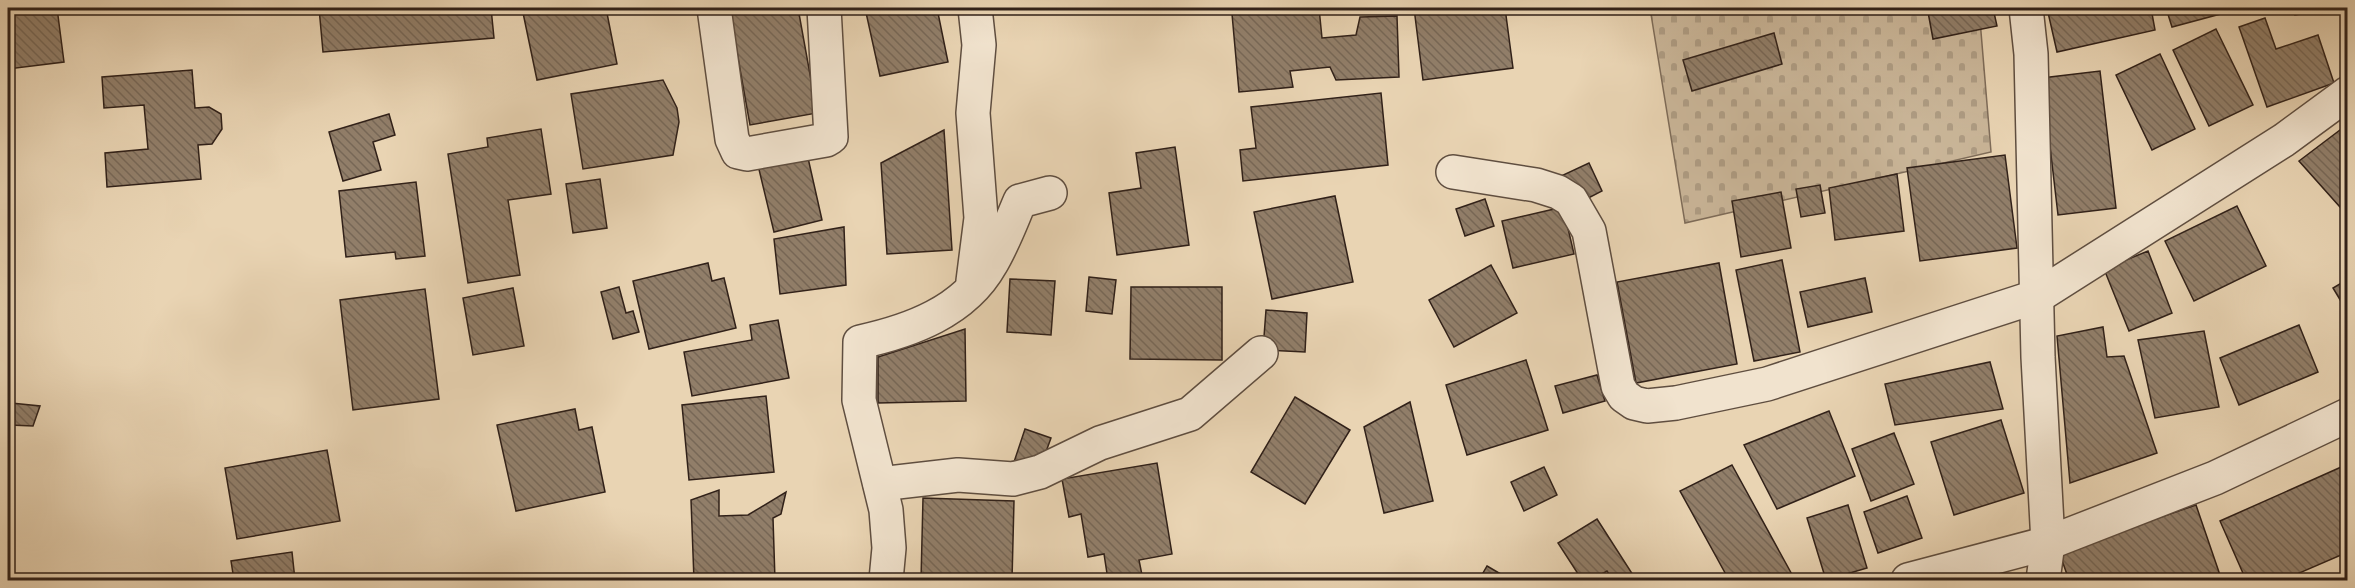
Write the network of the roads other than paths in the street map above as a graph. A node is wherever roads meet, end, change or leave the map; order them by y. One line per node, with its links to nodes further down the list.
1 (714, 8): 2 (street)
2 (824, 8)
3 (975, 8): 8 (street)
4 (2026, 8): 9 (street)
5 (2348, 93): 9 (street)
6 (1453, 172): 9 (street)
7 (1050, 193): 8 (street)
8 (971, 292): 12 (street)
9 (2038, 296): 13 (street)
10 (1261, 353): 12 (street)
11 (2348, 415): 13 (street)
12 (880, 484): 14 (street)
13 (2048, 543): 15 (street); 16 (street)
14 (886, 580)
15 (1908, 580)
16 (2043, 580)

